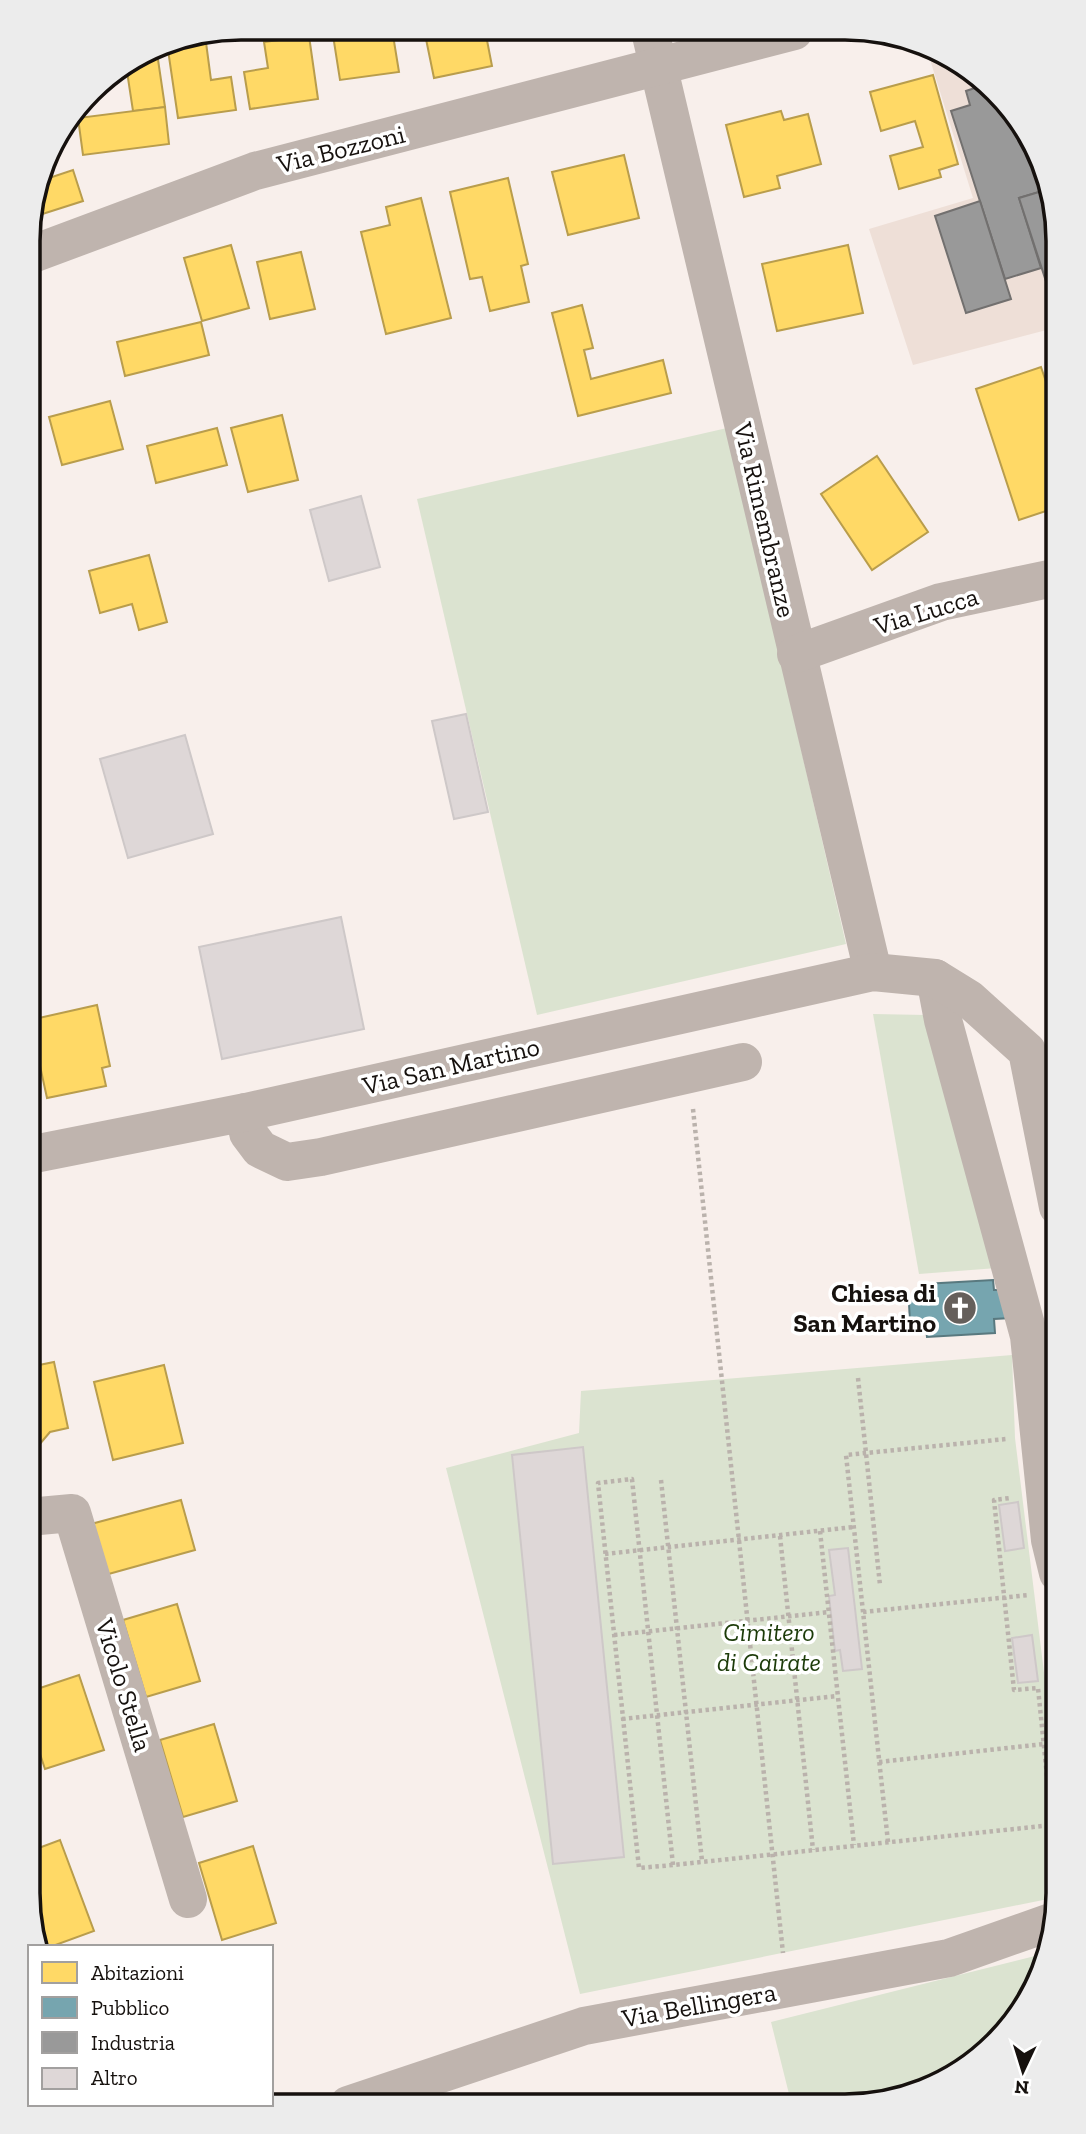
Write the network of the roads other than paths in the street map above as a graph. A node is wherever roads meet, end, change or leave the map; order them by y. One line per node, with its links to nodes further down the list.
1 (652, 40): 3 (street, Via Rimembranze)
2 (764, 40): 3 (street, Via Bozzoni)
3 (659, 68): 4 (street, Via Bozzoni); 6 (street, Via Rimembranze)
4 (40, 251)
5 (1046, 580): 6 (street, Via Lucca)
6 (796, 654): 7 (street, Via Rimembranze)
7 (873, 972): 8 (street, Via San Martino); 10 (street, Via San Martino)
8 (935, 978): 11 (street); 13 (street)
9 (743, 1062): 10 (street)
10 (246, 1112): 12 (street, Via San Martino)
11 (1045, 1144)
12 (40, 1153)
13 (1045, 1494)
14 (40, 1516): 15 (street, Vicolo Stella)
15 (188, 1899)
16 (1043, 1926): 17 (street, Via Bellingera)
17 (381, 2094)

